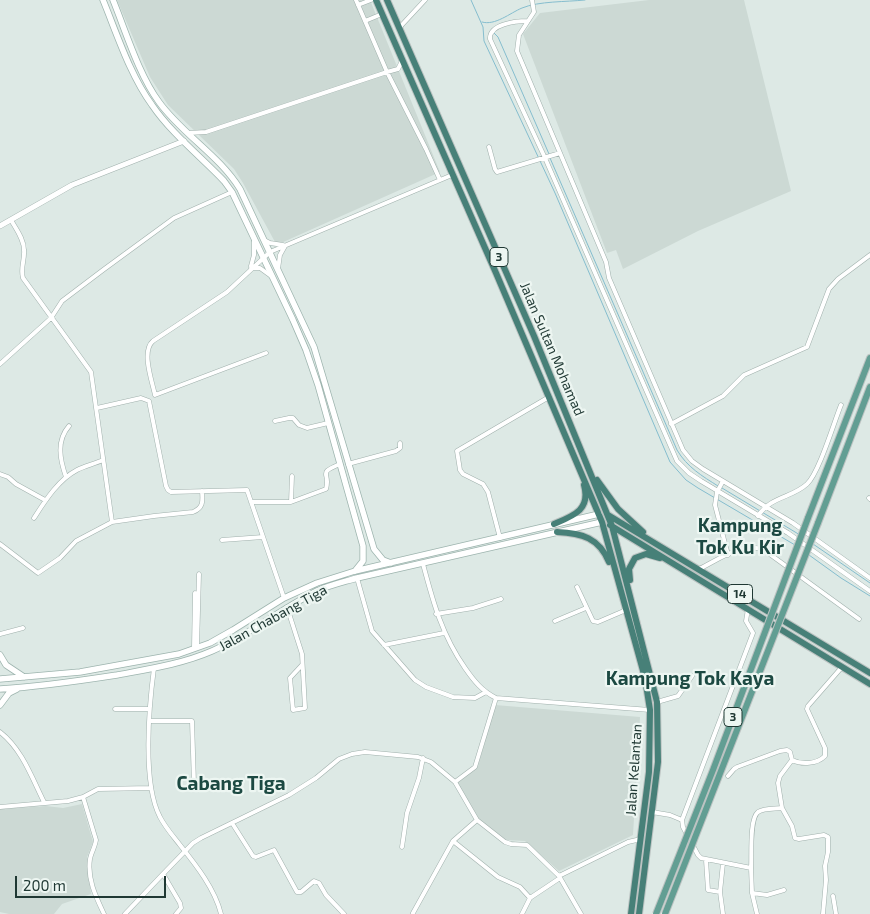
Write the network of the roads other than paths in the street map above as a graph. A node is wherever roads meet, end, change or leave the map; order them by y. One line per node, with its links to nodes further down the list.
1 (103, 0): 16 (main road)
2 (113, 0): 15 (main road)
3 (371, 0): 8 (street)
4 (376, 0): 9 (highway, Jalan Sultan Mohamad / 3)
5 (387, 0): 12 (highway, Jalan Sultan Mohamad / 3)
6 (425, 0): 12 (street)
7 (532, 0): 10 (street)
8 (357, 2): 11 (street)
9 (382, 14): 11 (street); 13 (highway, Jalan Sultan Mohamad / 3)
10 (528, 20): 18 (street); 19 (street)
11 (365, 21): 14 (street)
12 (399, 28): 48 (highway, Jalan Sultan Mohamad / 3)
13 (402, 61): 14 (street); 20 (highway, Jalan Sultan Mohamad / 3)
14 (388, 72): 15 (street); 21 (street)
15 (189, 133): 26 (main road)
16 (184, 141): 22 (main road); 23 (street)
17 (489, 147): 19 (street)
18 (560, 153): 19 (street); 34 (street)
19 (547, 157): 34 (street)
20 (452, 175): 21 (street); 40 (highway, Jalan Sultan Mohamad / 3)
21 (440, 180): 27 (street)
22 (232, 192): 25 (main road); 35 (street)
23 (11, 220): 24 (street); 35 (street)
24 (0, 226)
25 (253, 236): 30 (main road); 31 (street)
26 (264, 240): 27 (street); 28 (main road)
27 (285, 246): 28 (street); 32 (street)
28 (270, 252): 30 (street); 32 (main road)
29 (870, 255): 45 (street)
30 (263, 257): 31 (street); 33 (main road)
31 (251, 268): 33 (street); 36 (street)
32 (278, 269): 51 (main road)
33 (273, 277): 44 (main road)
34 (604, 280): 45 (street); 56 (street)
35 (50, 318): 38 (street); 42 (street)
36 (266, 353)
37 (870, 358): 163 (main road, 3, bridge)
38 (0, 364)
39 (870, 387): 164 (main road, 3, bridge)
40 (549, 397): 52 (highway, Jalan Sultan Mohamad / 3); 73 (street)
41 (840, 405): 63 (street)
42 (97, 408): 49 (street); 57 (street)
43 (275, 421): 44 (street)
44 (328, 423): 50 (main road)
45 (671, 424): 56 (street)
46 (69, 426): 55 (street)
47 (400, 443): 51 (street)
48 (581, 450): 65 (highway, Jalan Sultan Mohamad / 3); 75 (highway)
49 (103, 460): 55 (street); 67 (street)
50 (340, 464): 60 (street); 62 (main road)
51 (348, 464): 61 (main road)
52 (578, 464): 64 (highway, Jalan Sultan Mohamad / 3); 69 (highway)
53 (0, 474): 58 (street)
54 (292, 476): 60 (street)
55 (66, 477): 58 (street)
56 (721, 486): 63 (street); 63 (street); 77 (street)
57 (202, 491): 59 (street); 67 (street)
58 (45, 500): 66 (street)
59 (251, 502): 60 (street); 72 (street)
60 (291, 502)
61 (360, 504): 62 (main road); 78 (main road)
62 (352, 507): 82 (main road)
63 (761, 511): 85 (street); 88 (street)
64 (599, 514): 65 (highway, 14); 68 (highway, Jalan Kelantan / 3); 69 (main road, Jalan Chabang Tiga)
65 (608, 516): 70 (highway, Jalan Kelantan / 3); 75 (highway, 14)
66 (34, 518)
67 (112, 522): 76 (street)
68 (602, 522): 70 (highway); 71 (main road, Jalan Chabang Tiga); 86 (highway, Jalan Kelantan / 3)
69 (554, 524): 73 (main road, Jalan Chabang Tiga)
70 (612, 526): 80 (highway, 14); 92 (highway, Jalan Kelantan / 3)
71 (557, 532): 79 (main road, Jalan Chabang Tiga); 86 (highway)
72 (262, 537): 74 (street); 90 (street)
73 (500, 538): 78 (main road, Jalan Chabang Tiga)
74 (222, 540)
75 (654, 542): 81 (highway, 14)
76 (0, 544)
77 (728, 555): 81 (street); 98 (street)
78 (391, 562): 82 (main road, Jalan Chabang Tiga)
79 (423, 564): 84 (main road, Jalan Chabang Tiga); 97 (street)
80 (679, 567): 92 (highway); 95 (highway, 14)
81 (699, 569): 109 (highway, 14)
82 (355, 570): 90 (main road, Jalan Chabang Tiga)
83 (199, 574): 104 (street)
84 (357, 578): 93 (main road, Jalan Chabang Tiga); 103 (street)
85 (870, 578)
86 (618, 582): 96 (highway, Jalan Kelantan / 3)
87 (578, 587): 94 (street)
88 (870, 591)
89 (195, 593): 104 (street)
90 (284, 598): 104 (main road, Jalan Chabang Tiga)
91 (501, 599): 97 (street)
92 (632, 599): 118 (highway, Jalan Kelantan / 3)
93 (287, 607): 106 (street); 108 (main road, Jalan Chabang Tiga)
94 (586, 608): 96 (street); 99 (street)
95 (748, 609): 107 (highway, 14); 137 (street)
96 (626, 610): 122 (highway, Jalan Kelantan / 3)
97 (436, 614): 101 (street)
98 (859, 619)
99 (554, 621)
100 (23, 628): 102 (street)
101 (444, 633): 103 (street); 116 (street)
102 (0, 634)
103 (384, 645): 116 (street)
104 (196, 648): 111 (main road, Jalan Chabang Tiga)
105 (0, 655): 111 (main road)
106 (302, 665): 106 (street)
107 (842, 667): 113 (highway, 14); 126 (street)
108 (154, 668): 114 (main road, Jalan Chabang Tiga); 121 (street)
109 (870, 673)
110 (692, 676): 118 (street)
111 (24, 677): 112 (main road, Jalan Chabang Tiga)
112 (0, 678)
113 (870, 684)
114 (19, 688): 115 (main road, Jalan Chabang Tiga); 119 (main road)
115 (0, 689)
116 (486, 692): 117 (street)
117 (496, 698): 122 (street); 128 (street)
118 (657, 702): 135 (highway, Jalan Kelantan / 3)
119 (0, 705)
120 (115, 709): 121 (street)
121 (149, 709): 123 (street)
122 (650, 710): 139 (highway, Jalan Kelantan / 3)
123 (149, 721): 129 (street); 130 (street)
124 (0, 732): 132 (street)
125 (423, 758): 128 (street); 138 (street); 141 (street)
126 (792, 760): 127 (street); 134 (street)
127 (728, 776)
128 (454, 782): 136 (street)
129 (194, 784)
130 (151, 788): 131 (street); 142 (street)
131 (83, 797): 132 (street); 154 (street)
132 (44, 802): 133 (street)
133 (0, 808)
134 (782, 808): 145 (street); 167 (street)
135 (652, 812): 137 (street); 162 (highway, Jalan Kelantan / 3)
136 (477, 820): 140 (street); 147 (street)
137 (682, 820): 143 (street)
138 (232, 823): 142 (street); 158 (street)
139 (641, 839): 147 (street); 161 (highway, Jalan Kelantan / 3)
140 (453, 841): 152 (street); 153 (street)
141 (402, 847)
142 (185, 851): 146 (street); 157 (street)
143 (706, 860): 144 (street); 149 (street)
144 (723, 863): 145 (street); 149 (street)
145 (751, 868): 150 (street)
146 (164, 874): 155 (street); 156 (street)
147 (560, 877): 152 (street); 160 (street)
148 (784, 890): 150 (street)
149 (720, 892): 165 (street)
150 (752, 893): 166 (street)
151 (834, 896): 168 (street)
152 (530, 898): 159 (street)
153 (413, 913)
154 (104, 914)
155 (125, 914)
156 (176, 914)
157 (221, 914)
158 (344, 914)
159 (522, 914)
160 (581, 914)
161 (631, 914)
162 (639, 914)
163 (656, 914)
164 (666, 914)
165 (723, 914)
166 (757, 914)
167 (823, 914)
168 (836, 914)

